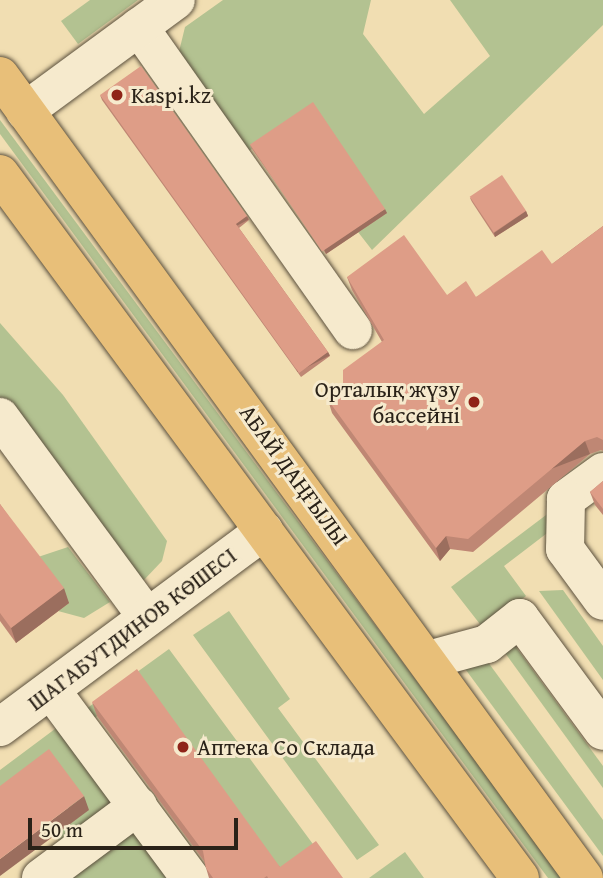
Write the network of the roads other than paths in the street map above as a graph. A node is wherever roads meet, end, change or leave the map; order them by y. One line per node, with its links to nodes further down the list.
1 (176, 0): 2 (street)
2 (139, 27): 4 (street); 6 (street)
3 (0, 76): 4 (main road, АБАЙ ДАҢҒЫЛЫ)
4 (25, 111): 12 (main road, АБАЙ ДАҢҒЫЛЫ)
5 (0, 174): 9 (main road)
6 (353, 330)
7 (0, 417): 11 (street)
8 (603, 472): 10 (street)
9 (264, 531): 11 (street, ШАГАБУТДИНОВ КӨШЕСІ); 19 (main road)
10 (603, 601)
11 (147, 617): 13 (street, ШАГАБУТДИНОВ КӨШЕСІ)
12 (428, 660): 15 (street); 20 (main road, АБАЙ ДАҢҒЫЛЫ)
13 (51, 690): 14 (street, ШАГАБУТДИНОВ КӨШЕСІ); 16 (street)
14 (0, 727)
15 (603, 732)
16 (138, 806): 17 (street); 18 (street)
17 (41, 878)
18 (190, 878)
19 (520, 878)
20 (584, 878)

